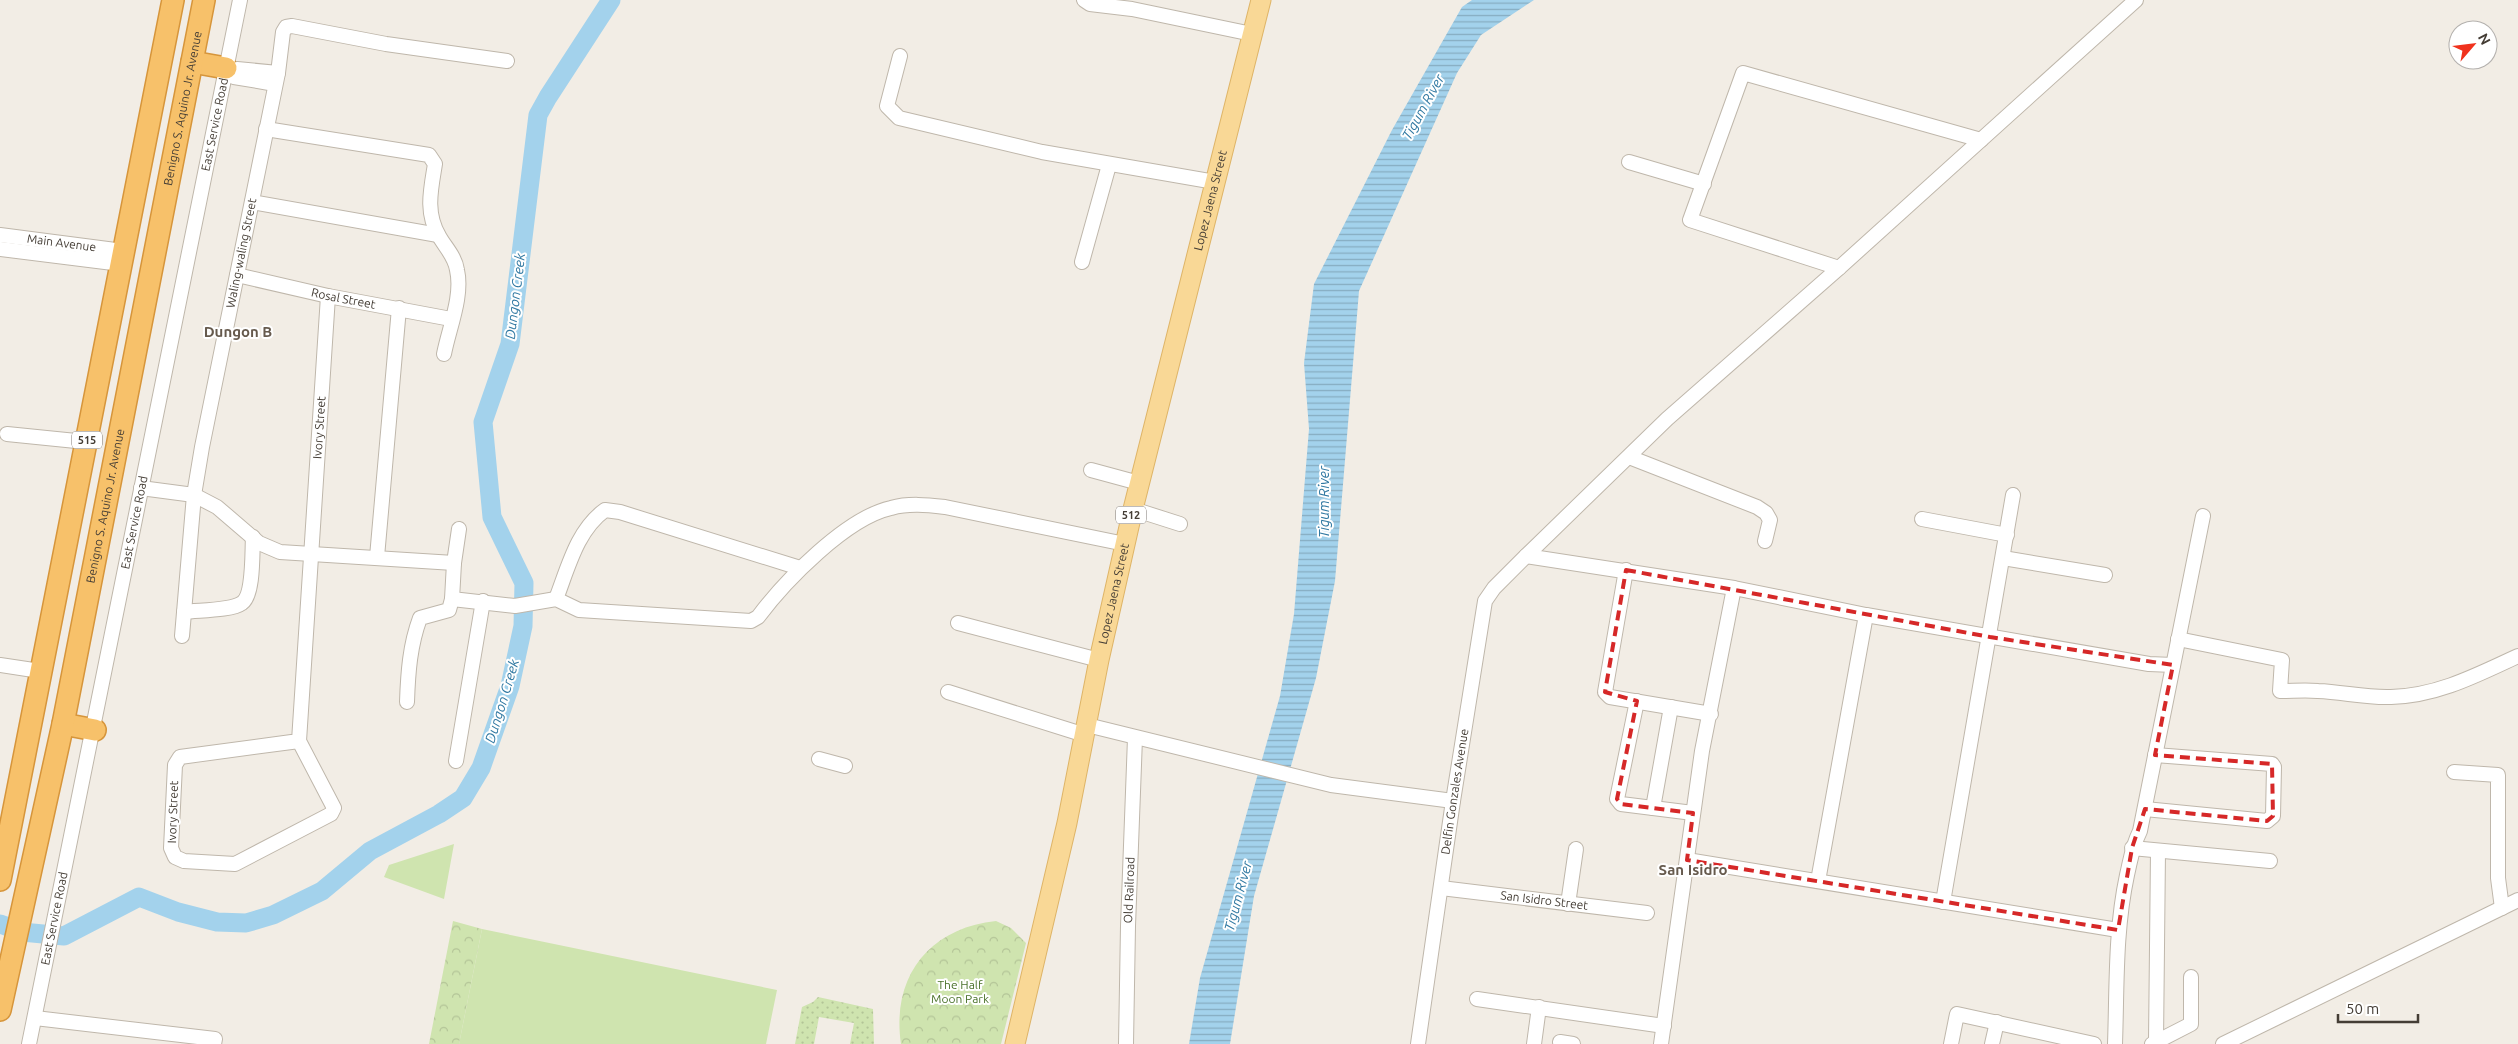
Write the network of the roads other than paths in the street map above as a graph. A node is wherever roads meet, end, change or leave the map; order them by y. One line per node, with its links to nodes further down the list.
1 (174, 0): 15 (highway, 515)
2 (204, 0): 10 (highway, Benigno S. Aquino Jr. Avenue / 515)
3 (240, 0): 11 (street, East Service Road)
4 (1084, 0): 7 (street)
5 (1261, 0): 7 (main road, Lopez Jaena Street / 512)
6 (2136, 0): 14 (street, Delfin Gonzales Avenue)
7 (1252, 34): 19 (main road, Lopez Jaena Street / 512)
8 (900, 56): 18 (street)
9 (507, 61): 12 (street, Waling-waling Street)
10 (192, 62): 11 (highway); 16 (highway, Benigno S. Aquino Jr. Avenue / 515)
11 (226, 68): 12 (street); 38 (street, East Service Road)
12 (277, 79): 13 (street, Waling-waling Street)
13 (266, 129): 21 (street, Waling-waling Street); 23 (street)
14 (1981, 140): 20 (street); 27 (street, Delfin Gonzales Avenue)
15 (145, 142): 16 (highway); 25 (highway, 515)
16 (175, 149): 44 (highway, Benigno S. Aquino Jr. Avenue / 515)
17 (1629, 162): 20 (street)
18 (1109, 165): 19 (street); 26 (street)
19 (1214, 182): 37 (main road, Lopez Jaena Street / 512)
20 (1704, 184): 27 (street)
21 (252, 202): 23 (street); 28 (street, Waling-waling Street)
22 (0, 234): 25 (street, Main Avenue)
23 (438, 235): 31 (street)
24 (0, 249): 25 (street, Main Avenue)
25 (122, 258): 34 (highway, 515)
26 (1082, 262)
27 (1839, 268): 35 (street, Delfin Gonzales Avenue)
28 (237, 275): 29 (street, Rosal Street); 39 (street, Waling-waling Street)
29 (328, 296): 30 (street, Rosal Street); 52 (street, Ivory Street)
30 (399, 308): 31 (street, Rosal Street); 54 (street)
31 (451, 318): 32 (street)
32 (444, 354)
33 (7, 434): 34 (street)
34 (86, 442): 42 (highway, 515)
35 (1629, 456): 50 (street); 53 (street, Delfin Gonzales Avenue)
36 (1091, 470): 37 (street)
37 (1140, 484): 41 (main road, Lopez Jaena Street / 512)
38 (141, 488): 39 (street); 81 (street, East Service Road)
39 (194, 495): 49 (street); 64 (street, Waling-waling Street)
40 (2013, 495): 48 (street)
41 (1133, 508): 46 (street); 51 (main road, Lopez Jaena Street / 512)
42 (73, 511): 44 (highway); 74 (highway, 515)
43 (2203, 516): 69 (street)
44 (101, 520): 80 (highway, Benigno S. Aquino Jr. Avenue / 515)
45 (1922, 520): 48 (street)
46 (1180, 524)
47 (459, 529): 56 (street)
48 (2007, 535): 55 (street)
49 (253, 538): 52 (street); 64 (street)
50 (1765, 541)
51 (1125, 544): 57 (street); 71 (main road, Lopez Jaena Street / 512)
52 (311, 553): 54 (street); 84 (street, Ivory Street)
53 (1526, 556): 58 (street); 90 (street, Delfin Gonzales Avenue)
54 (377, 557): 56 (street)
55 (2003, 558): 59 (street); 68 (street)
56 (454, 563): 61 (street)
57 (800, 568): 62 (street); 62 (street)
58 (1626, 570): 60 (street); 76 (street)
59 (2105, 575)
60 (1734, 588): 65 (street); 79 (street)
61 (452, 599): 63 (street); 77 (street)
62 (556, 599): 63 (street)
63 (483, 601): 87 (street)
64 (184, 612): 67 (street, Waling-waling Street)
65 (1866, 615): 68 (street); 100 (street)
66 (958, 623): 71 (street)
67 (182, 636)
68 (1990, 637): 73 (street); 103 (street)
69 (2178, 640): 70 (street); 73 (street)
70 (2518, 656)
71 (1099, 660): 82 (main road, Lopez Jaena Street / 512)
72 (0, 665): 74 (street)
73 (2173, 665): 85 (street)
74 (40, 671): 99 (highway, 515)
75 (948, 692): 82 (street)
76 (1636, 701): 78 (street); 91 (street)
77 (407, 702)
78 (1671, 707): 79 (street); 91 (street)
79 (1711, 714): 93 (street)
80 (63, 724): 81 (highway); 111 (highway, Benigno S. Aquino Jr. Avenue / 515)
81 (94, 730): 112 (street, East Service Road)
82 (1086, 730): 83 (street); 120 (main road, Lopez Jaena Street / 512)
83 (1135, 738): 90 (street); 121 (street, Old Railroad)
84 (299, 740): 84 (street, Ivory Street)
85 (2155, 755): 92 (street); 92 (street)
86 (819, 759): 88 (street)
87 (456, 761)
88 (845, 766)
89 (2454, 772): 105 (street)
90 (1453, 801): 101 (street, Delfin Gonzales Avenue)
91 (1653, 808): 93 (street)
92 (2144, 809): 94 (street)
93 (1693, 813): 97 (street)
94 (2132, 848): 96 (street); 107 (street)
95 (1576, 849): 104 (street)
96 (2158, 851): 98 (street); 118 (street)
97 (1687, 860): 100 (street); 114 (street)
98 (2270, 861)
99 (0, 880)
100 (1818, 881): 103 (street)
101 (1441, 888): 104 (street, San Isidro Street); 122 (street, Delfin Gonzales Avenue)
102 (2518, 900): 105 (street)
103 (1943, 902): 107 (street)
104 (1568, 904): 106 (street, San Isidro Street)
105 (2502, 908): 129 (street)
106 (1646, 913)
107 (2118, 930): 128 (street)
108 (2191, 977): 118 (street)
109 (1477, 999): 110 (street)
110 (1539, 1007): 114 (street); 123 (street)
111 (0, 1010)
112 (35, 1018): 116 (street); 119 (street, East Service Road)
113 (1997, 1022): 115 (street); 125 (street); 126 (street)
114 (1664, 1026): 124 (street)
115 (2034, 1038): 117 (street)
116 (215, 1042)
117 (2074, 1042): 127 (street)
118 (2154, 1043)
119 (29, 1044)
120 (1015, 1044)
121 (1126, 1044)
122 (1418, 1044)
123 (1534, 1044)
124 (1661, 1044)
125 (1951, 1044)
126 (1992, 1044)
127 (2094, 1044)
128 (2115, 1044)
129 (2223, 1044)

